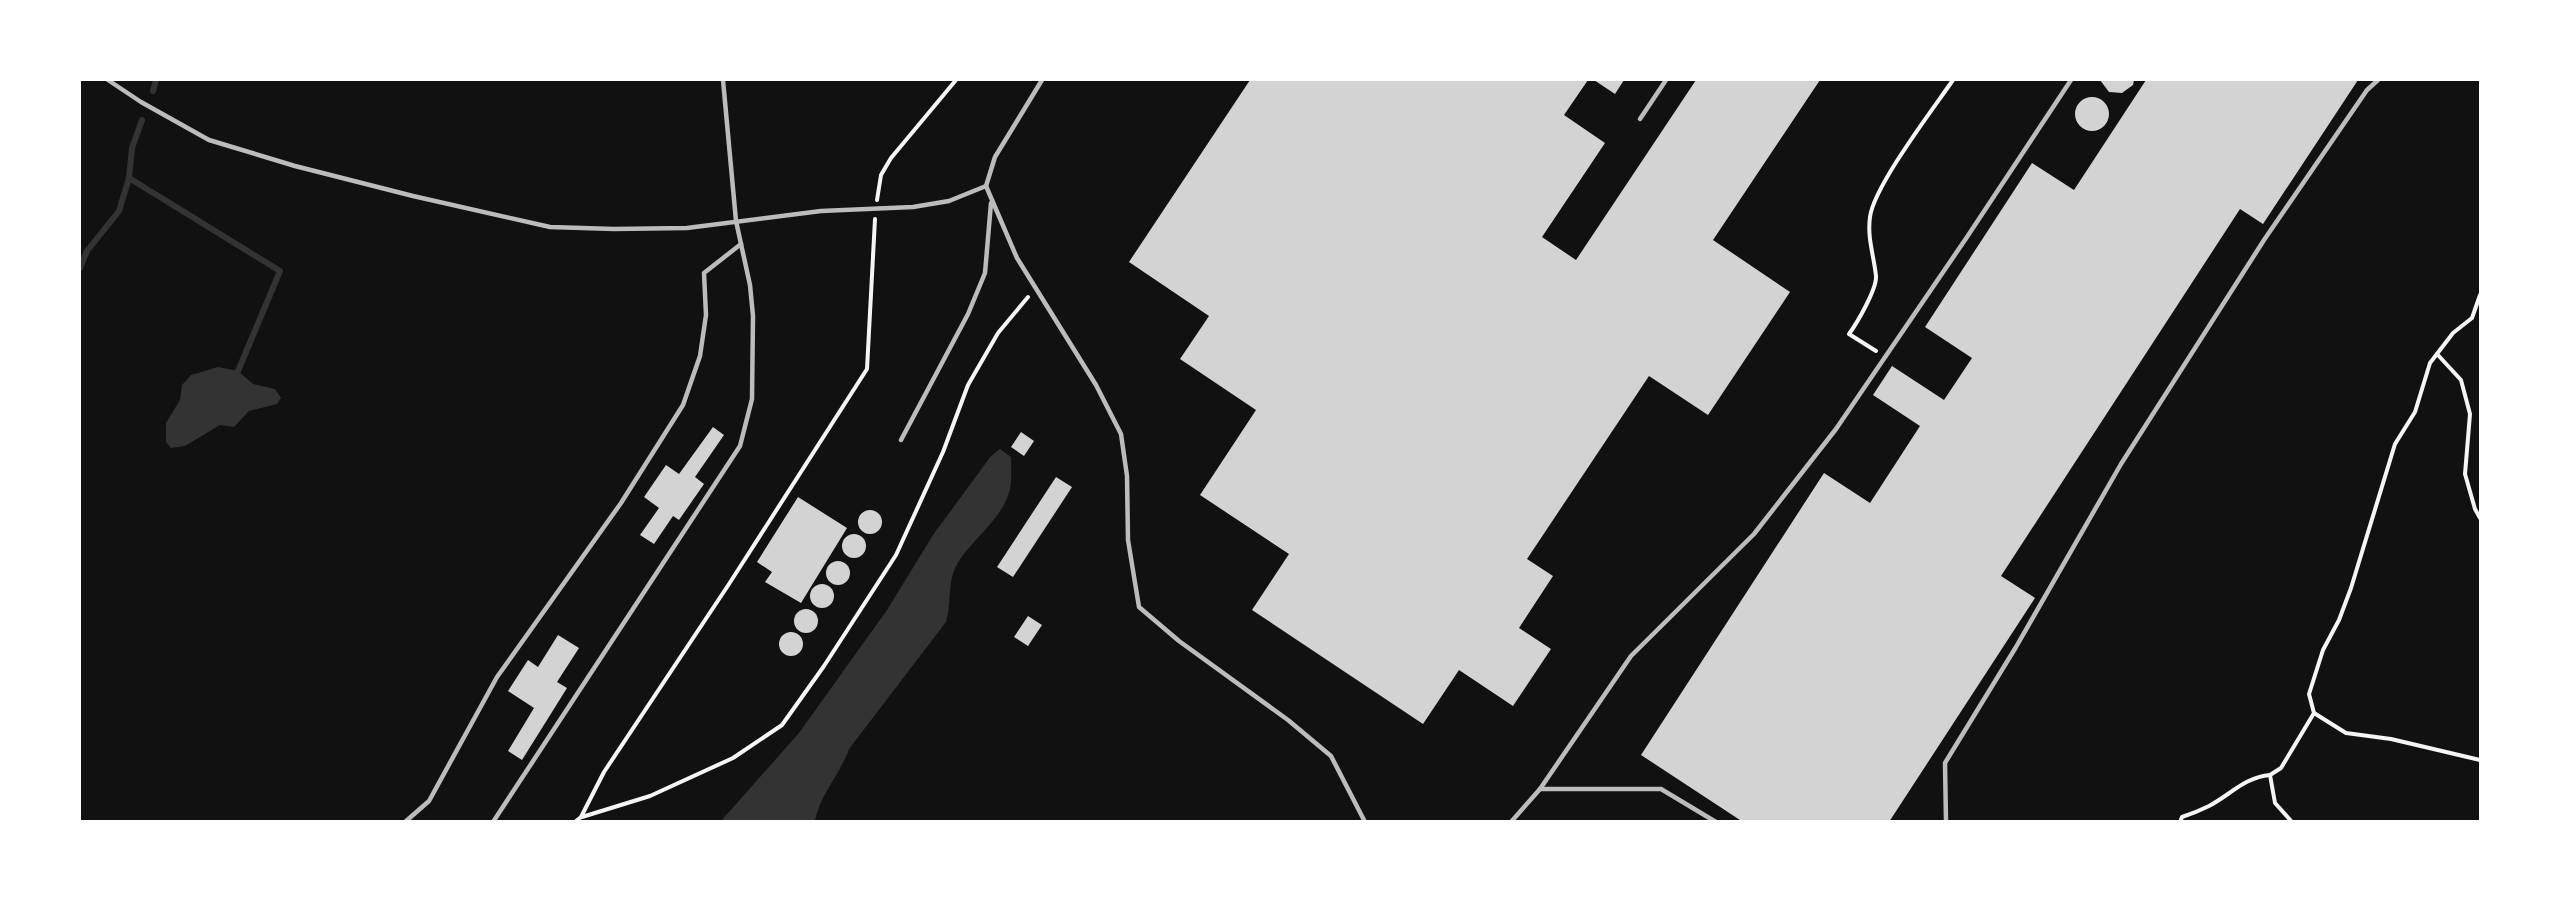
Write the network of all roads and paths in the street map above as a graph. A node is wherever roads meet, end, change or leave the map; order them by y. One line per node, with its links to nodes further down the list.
1 (108, 80): 13 (lane)
2 (723, 80): 13 (lane)
3 (956, 80): 12 (path)
4 (1042, 80): 10 (lane)
5 (1666, 80): 9 (lane)
6 (1953, 80): 18 (path)
7 (2071, 80): 18 (lane)
8 (2378, 80): 32 (lane)
9 (1640, 119)
10 (986, 186): 11 (lane); 12 (lane)
11 (991, 198): 15 (lane); 19 (lane)
12 (876, 209): 13 (lane); 25 (path)
13 (736, 221): 14 (lane)
14 (741, 244): 26 (lane); 27 (lane)
15 (1037, 291): 25 (path); 29 (lane)
16 (2481, 295): 17 (path)
17 (2437, 354): 20 (path); 21 (path)
18 (1885, 357): 24 (lane)
19 (901, 440)
20 (2481, 518)
21 (2313, 713): 22 (path); 23 (path)
22 (2481, 760)
23 (2270, 775): 33 (path); 34 (path)
24 (1540, 789): 30 (lane); 31 (lane)
25 (581, 817): 28 (path)
26 (405, 822)
27 (493, 822)
28 (575, 822)
29 (1365, 822)
30 (1511, 822)
31 (1716, 822)
32 (1946, 822)
33 (2180, 822)
34 (2292, 822)

